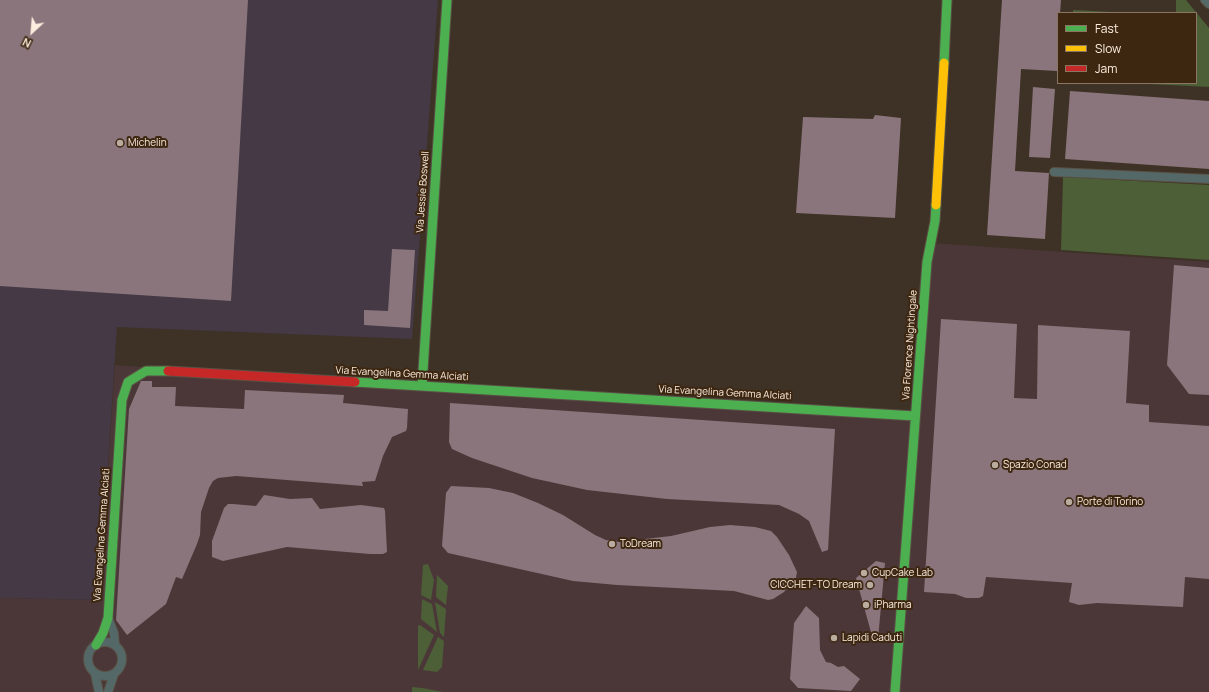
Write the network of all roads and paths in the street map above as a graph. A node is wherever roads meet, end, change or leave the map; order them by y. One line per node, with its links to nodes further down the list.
1 (446, 0): 7 (street, Via Jessie Boswell)
2 (947, 0): 8 (street, Via Florence Nightingale)
3 (1206, 0): 4 (street)
4 (1209, 4)
5 (1054, 172): 6 (street)
6 (1209, 179)
7 (422, 386): 8 (street, Via Evangelina Gemma Alciati); 9 (street, Via Evangelina Gemma Alciati)
8 (915, 416): 16 (street, Via Florence Nightingale)
9 (108, 618): 10 (street, Via Evangelina Gemma Alciati); 11 (street, Via Evangelina Gemma Alciati)
10 (96, 645): 11 (street); 12 (street)
11 (115, 645): 13 (street)
12 (96, 674): 13 (street); 14 (street)
13 (114, 674): 15 (street)
14 (99, 692)
15 (108, 692)
16 (893, 692)

